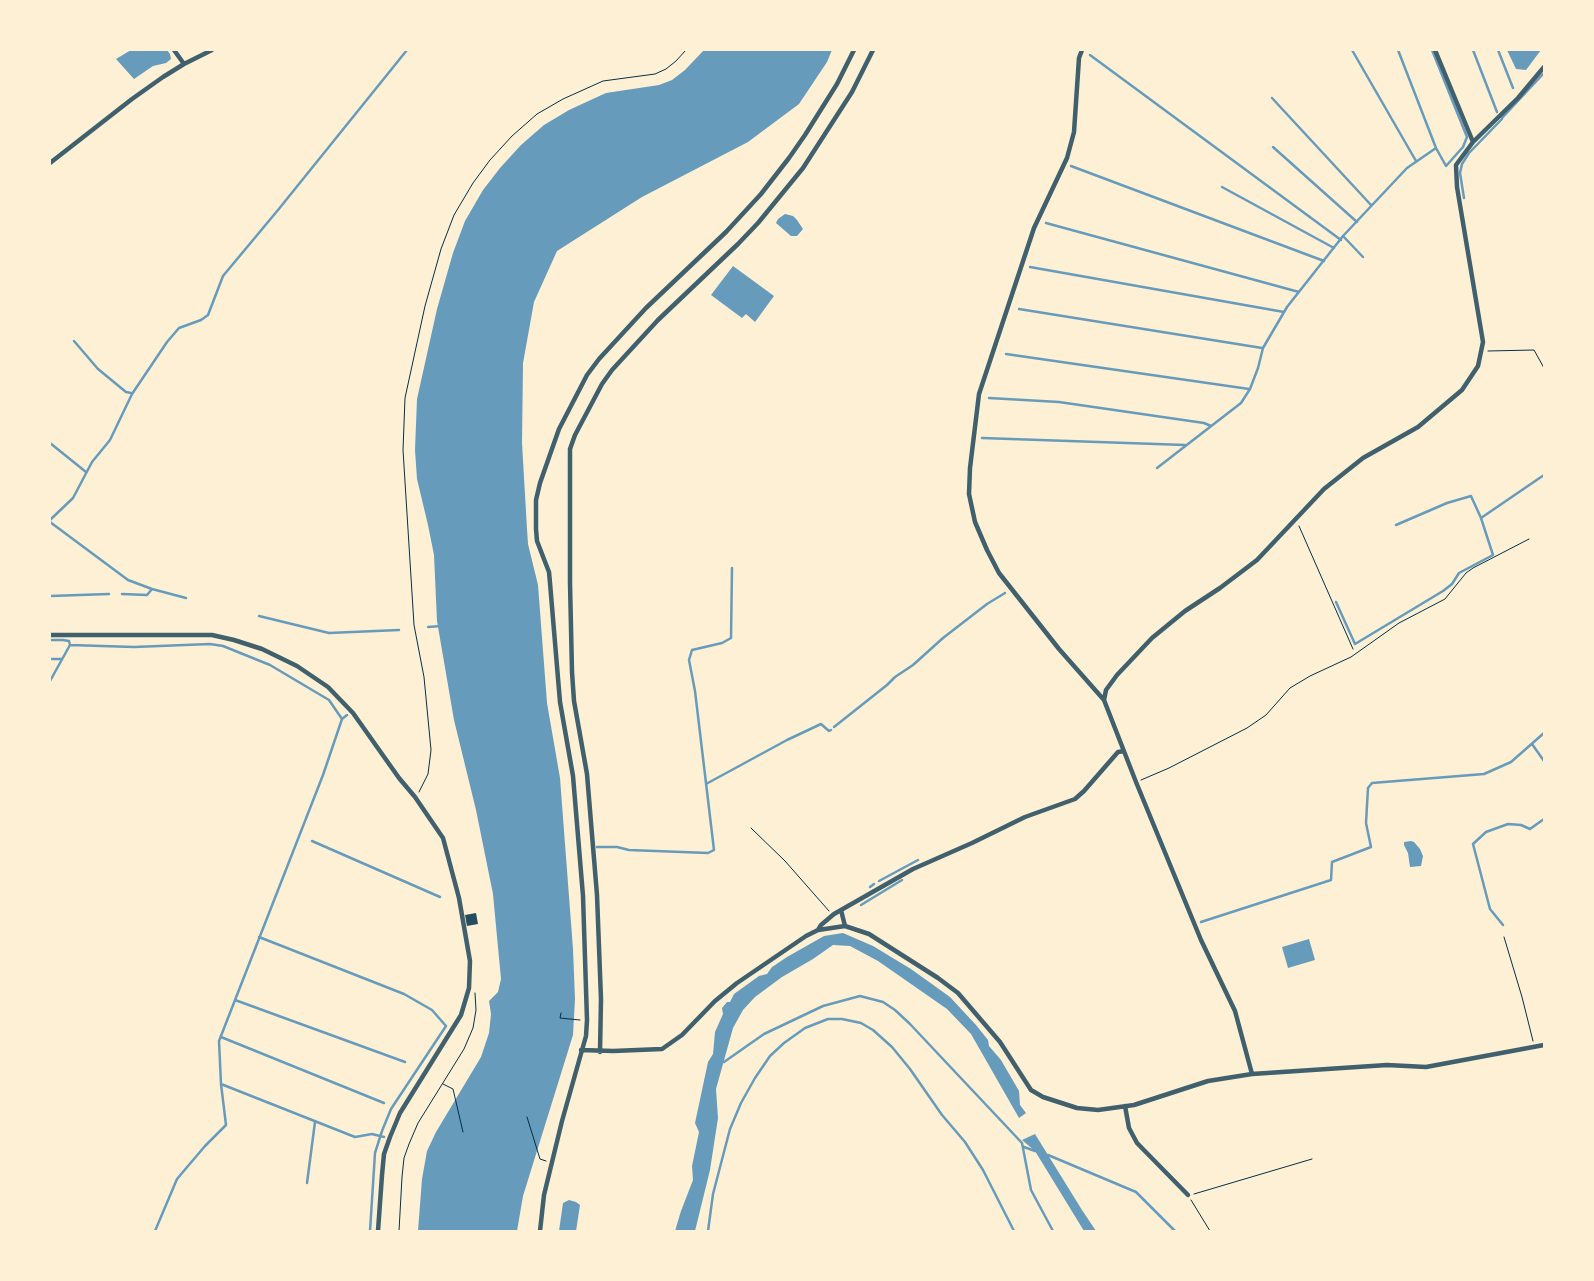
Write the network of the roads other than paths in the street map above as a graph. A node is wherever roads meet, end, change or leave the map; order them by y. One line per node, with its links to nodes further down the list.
1 (174, 50): 7 (street)
2 (212, 50): 7 (street)
3 (854, 50): 18 (street)
4 (873, 50): 19 (street)
5 (1082, 50): 12 (street)
6 (1434, 50): 9 (street)
7 (184, 64): 10 (street)
8 (1544, 67): 9 (street)
9 (1472, 142): 12 (street)
10 (50, 163)
11 (50, 634): 23 (street)
12 (1104, 700): 13 (street)
13 (1124, 751): 14 (street); 20 (street)
14 (841, 910): 15 (street); 16 (street)
15 (845, 926): 16 (street); 21 (street)
16 (818, 930): 19 (street)
17 (1544, 1045): 20 (street)
18 (581, 1050): 19 (street); 24 (street)
19 (600, 1052)
20 (1252, 1074): 21 (street)
21 (1124, 1106): 22 (street)
22 (1188, 1195)
23 (378, 1231)
24 (540, 1231)

